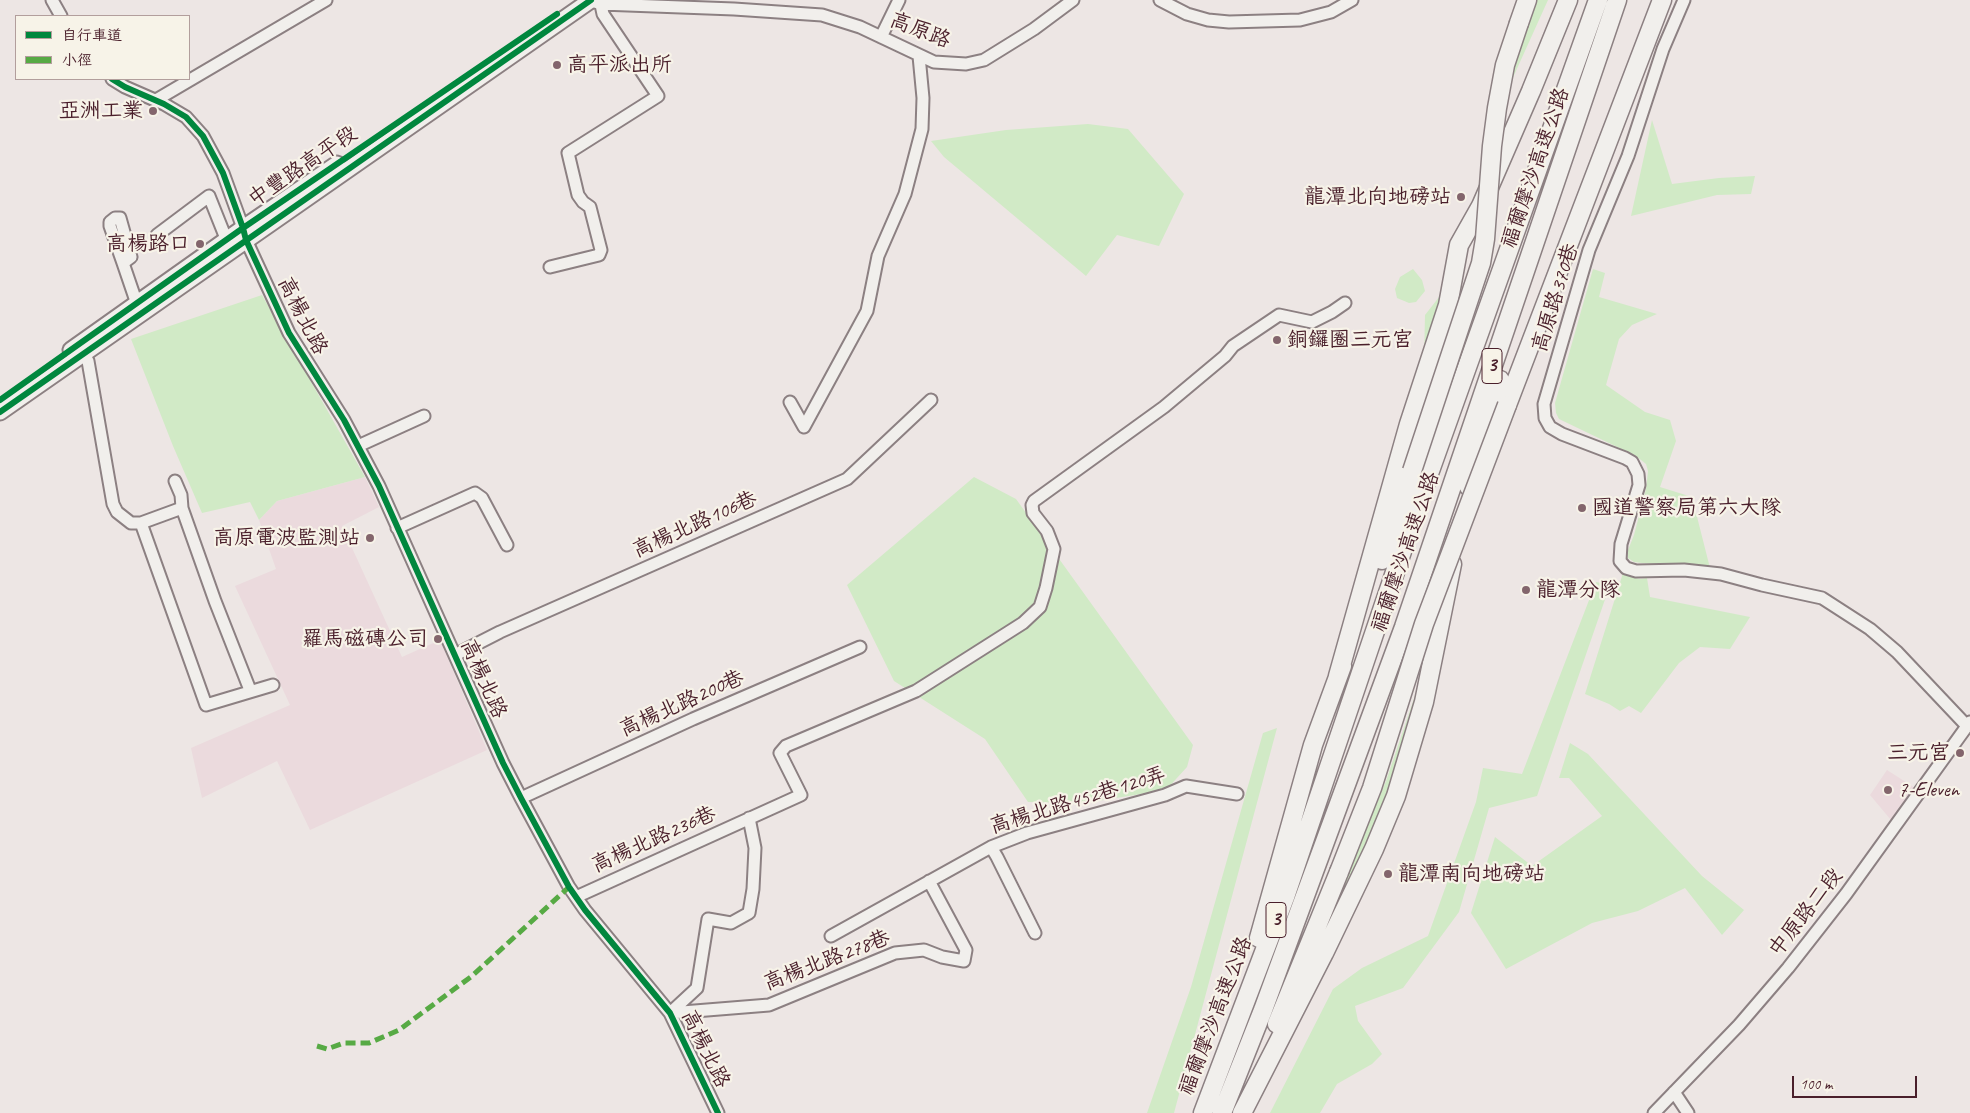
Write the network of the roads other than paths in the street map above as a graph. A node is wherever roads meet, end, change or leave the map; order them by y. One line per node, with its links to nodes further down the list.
1 (52, 0): 14 (street)
2 (326, 0): 18 (street)
3 (899, 0): 15 (street)
4 (1073, 0): 16 (street, 高原路)
5 (1160, 0): 6 (street)
6 (1352, 0)
7 (1527, 0): 41 (highway, bridge)
8 (1568, 0): 41 (highway)
9 (1598, 0): 54 (highway, 福爾摩沙高速公路 / 3)
10 (1617, 0): 24 (highway, 福爾摩沙高速公路 / 3)
11 (1662, 0): 56 (highway, bridge)
12 (1684, 0): 44 (street, 高原路370巷)
13 (591, 1): 15 (street, 高原路); 19 (main road, 中豐路高平段); 23 (street)
14 (60, 15)
15 (881, 37): 16 (street, 高原路)
16 (919, 56): 30 (street)
17 (113, 80): 18 (street, 高楊北路)
18 (156, 100): 19 (street, 高楊北路)
19 (244, 234): 21 (main road, 中豐路高平段); 27 (main road, 中豐路高平段); 33 (street, 高楊北路)
20 (157, 235): 21 (street)
21 (227, 241): 26 (main road, 中豐路高平段)
22 (123, 263): 26 (street)
23 (550, 267)
24 (1522, 277): 56 (highway); 59 (highway, 福爾摩沙高速公路 / 3)
25 (1345, 303): 47 (street, 高楊北路236巷)
26 (137, 304): 27 (main road, 中豐路高平段)
27 (82, 349): 28 (main road, 中豐路高平段); 31 (main road, 中豐路高平段); 36 (street)
28 (0, 400)
29 (931, 400): 40 (street, 高楊北路106巷)
30 (790, 402)
31 (0, 412)
32 (424, 416): 33 (street)
33 (358, 446): 37 (street, 高楊北路)
34 (174, 481): 35 (street)
35 (182, 508): 36 (street); 43 (street)
36 (136, 523): 43 (street)
37 (398, 528): 38 (street); 40 (street, 高楊北路)
38 (506, 545)
39 (860, 647): 46 (street, 高楊北路200巷)
40 (454, 655): 46 (street, 高楊北路)
41 (1338, 676): 54 (highway)
42 (273, 684): 43 (street)
43 (250, 690)
44 (1968, 724): 55 (street, 中原路二段)
45 (1237, 794): 48 (street, 高楊北路452巷120弄)
46 (521, 798): 50 (street, 高楊北路)
47 (749, 818): 50 (street, 高楊北路236巷); 53 (street)
48 (990, 847): 49 (street, 高楊北路452巷120弄); 51 (street)
49 (929, 881): 52 (street, 高楊北路452巷120弄); 53 (street, 高楊北路278巷)
50 (576, 896): 53 (street, 高楊北路)
51 (1036, 933)
52 (831, 936)
53 (670, 1012): 57 (street, 高楊北路)
54 (1232, 1040): 58 (highway, 福爾摩沙高速公路 / 3)
55 (1674, 1092): 60 (street, 中原路二段); 61 (street)
56 (1244, 1110)
57 (718, 1113)
58 (1203, 1113)
59 (1222, 1113)
60 (1654, 1113)
61 (1688, 1113)

